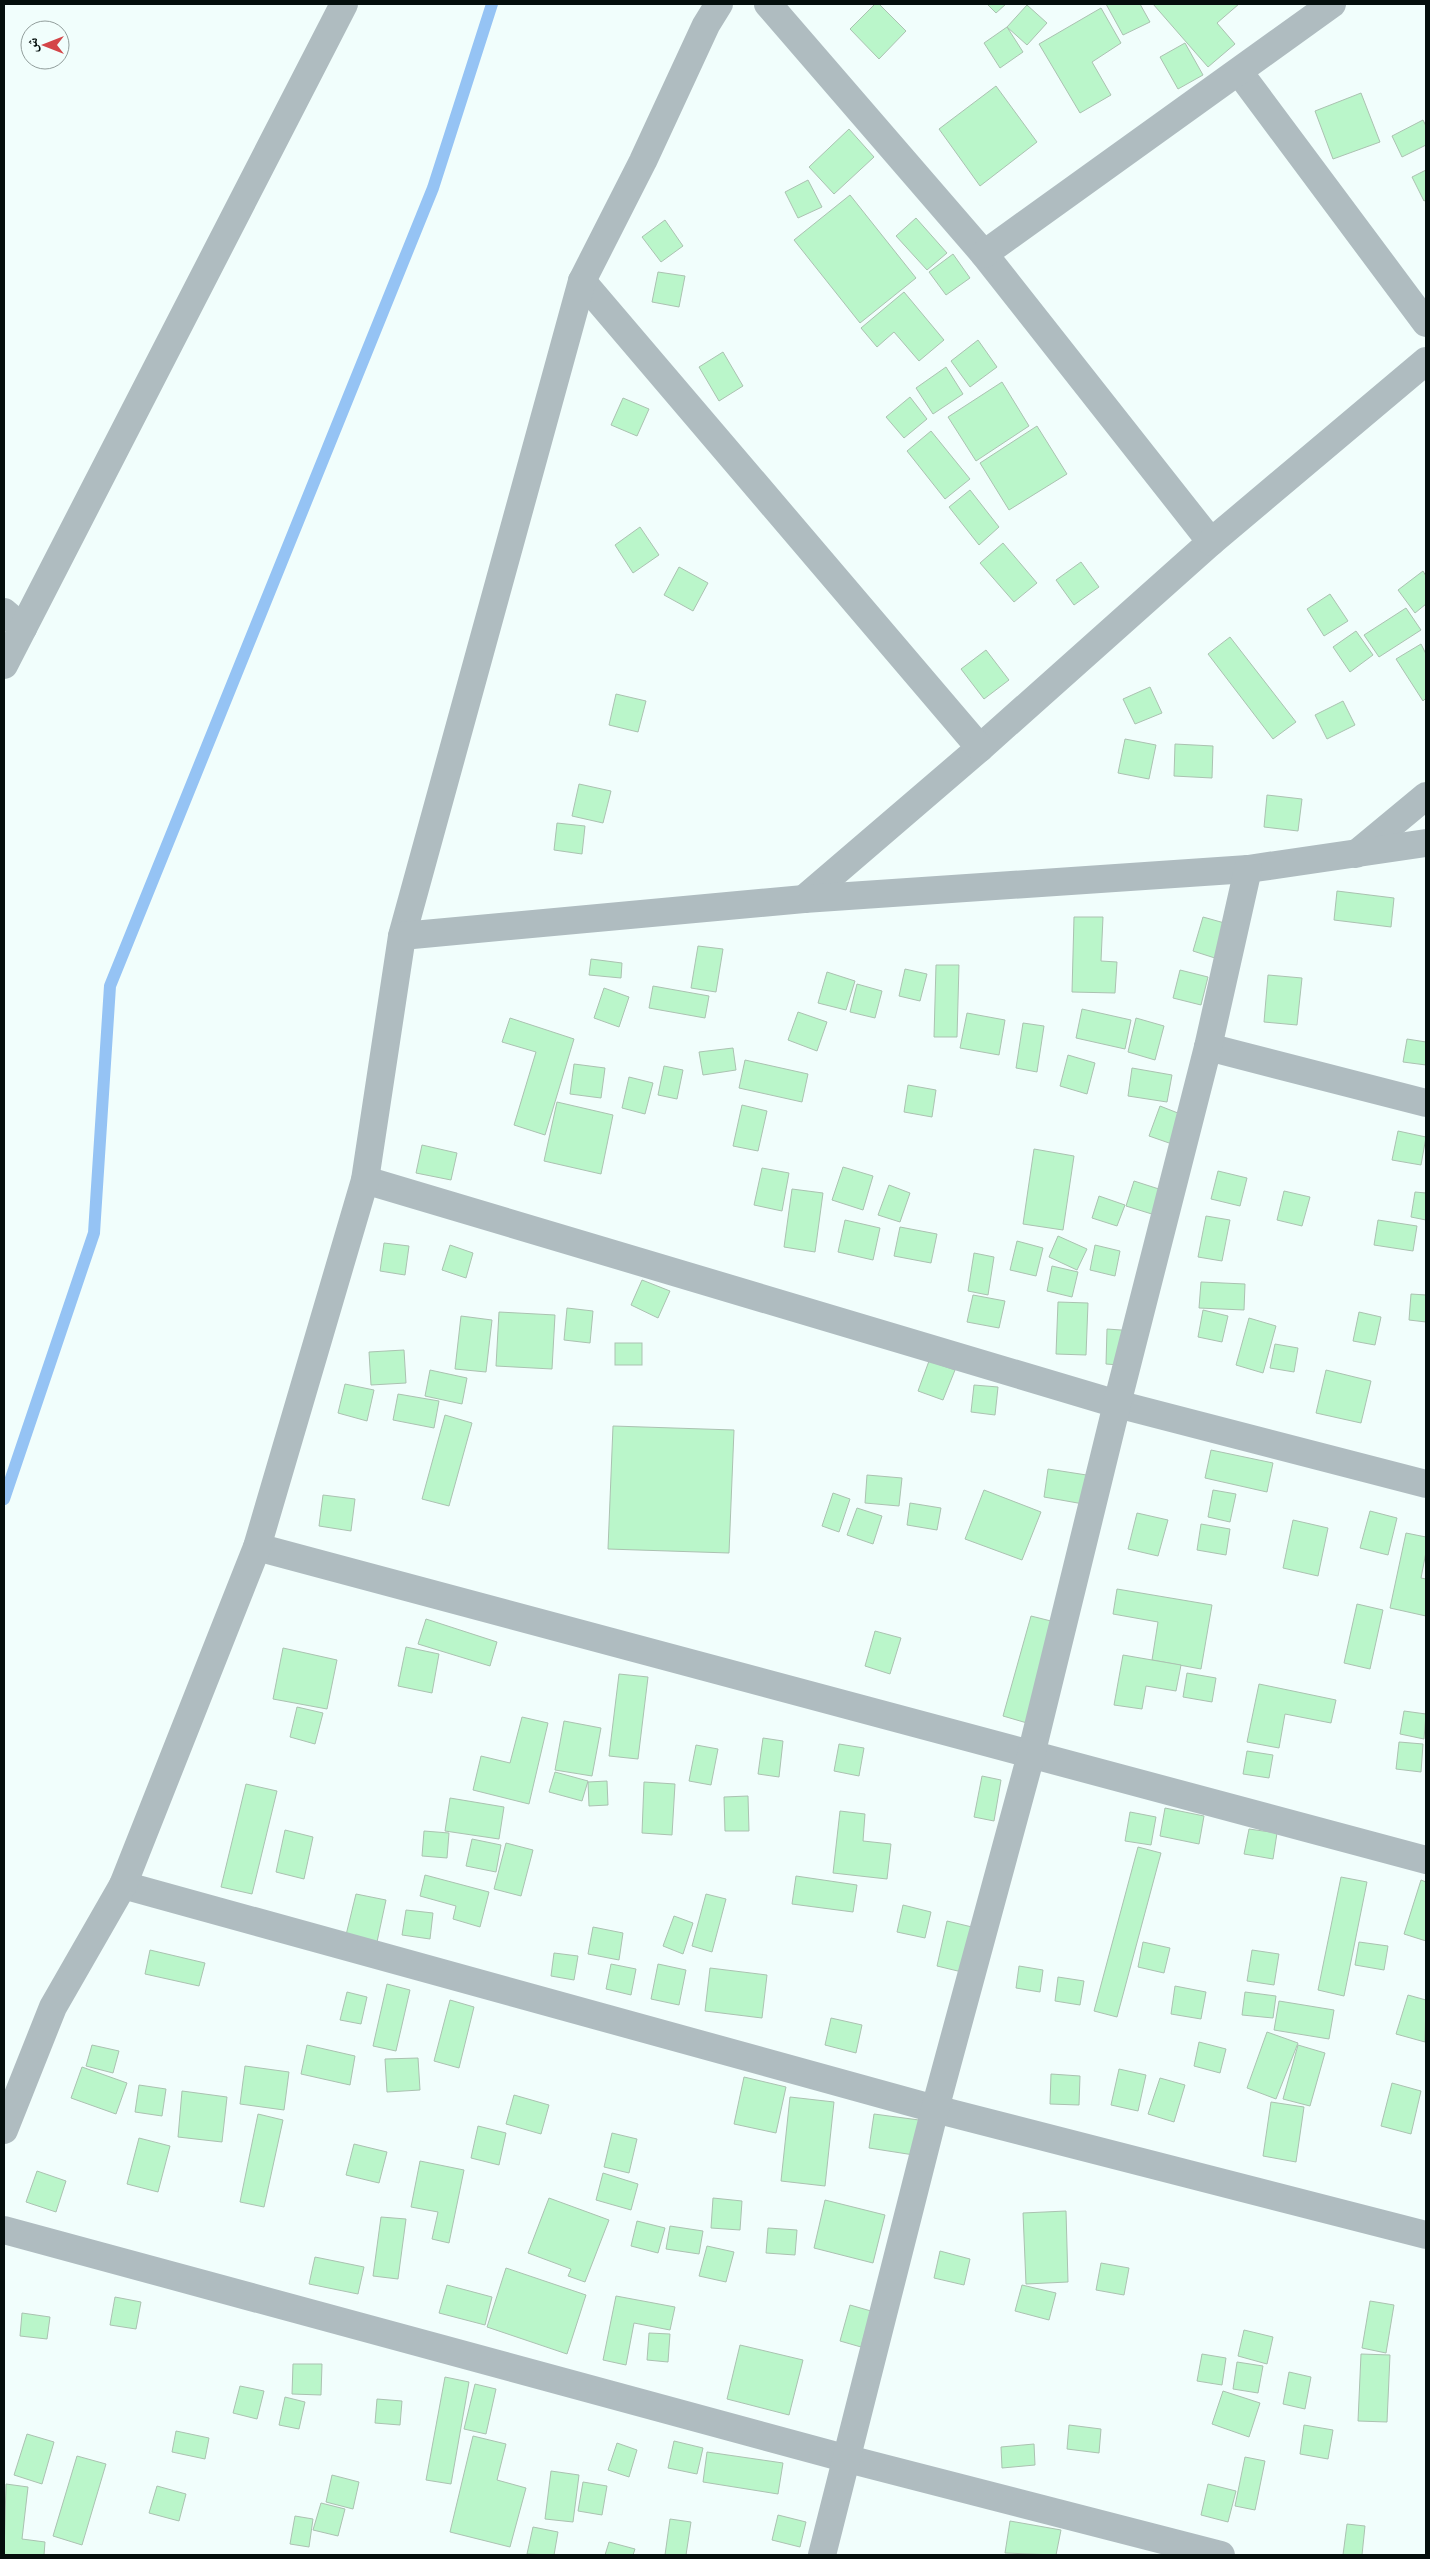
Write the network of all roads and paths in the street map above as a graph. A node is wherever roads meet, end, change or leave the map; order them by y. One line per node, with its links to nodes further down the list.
1 (344, 4): 11 (street)
2 (719, 4): 7 (street)
3 (768, 4): 6 (street)
4 (1332, 4): 5 (street)
5 (1239, 72): 6 (street); 8 (street)
6 (984, 254): 10 (street)
7 (582, 281): 13 (street); 19 (street)
8 (1426, 323)
9 (1426, 361): 10 (street)
10 (1211, 542): 13 (street)
11 (13, 620): 12 (street)
12 (4, 665)
13 (980, 748): 18 (street)
14 (1426, 796): 16 (street)
15 (1426, 843): 16 (street)
16 (1355, 854): 17 (street)
17 (1248, 869): 18 (street); 20 (street)
18 (804, 899): 19 (street)
19 (402, 936): 22 (street)
20 (1208, 1047): 21 (street); 23 (street)
21 (1426, 1103)
22 (365, 1180): 23 (street); 25 (street)
23 (1117, 1404): 24 (street); 26 (street)
24 (1426, 1484)
25 (257, 1547): 26 (street); 28 (street)
26 (1031, 1755): 27 (street); 29 (street)
27 (1426, 1860)
28 (123, 1885): 29 (street); 30 (street)
29 (935, 2109): 32 (street); 33 (street)
30 (4, 2130)
31 (4, 2230): 33 (street)
32 (1426, 2234)
33 (848, 2459): 34 (street); 35 (street)
34 (822, 2555)
35 (1221, 2555)

